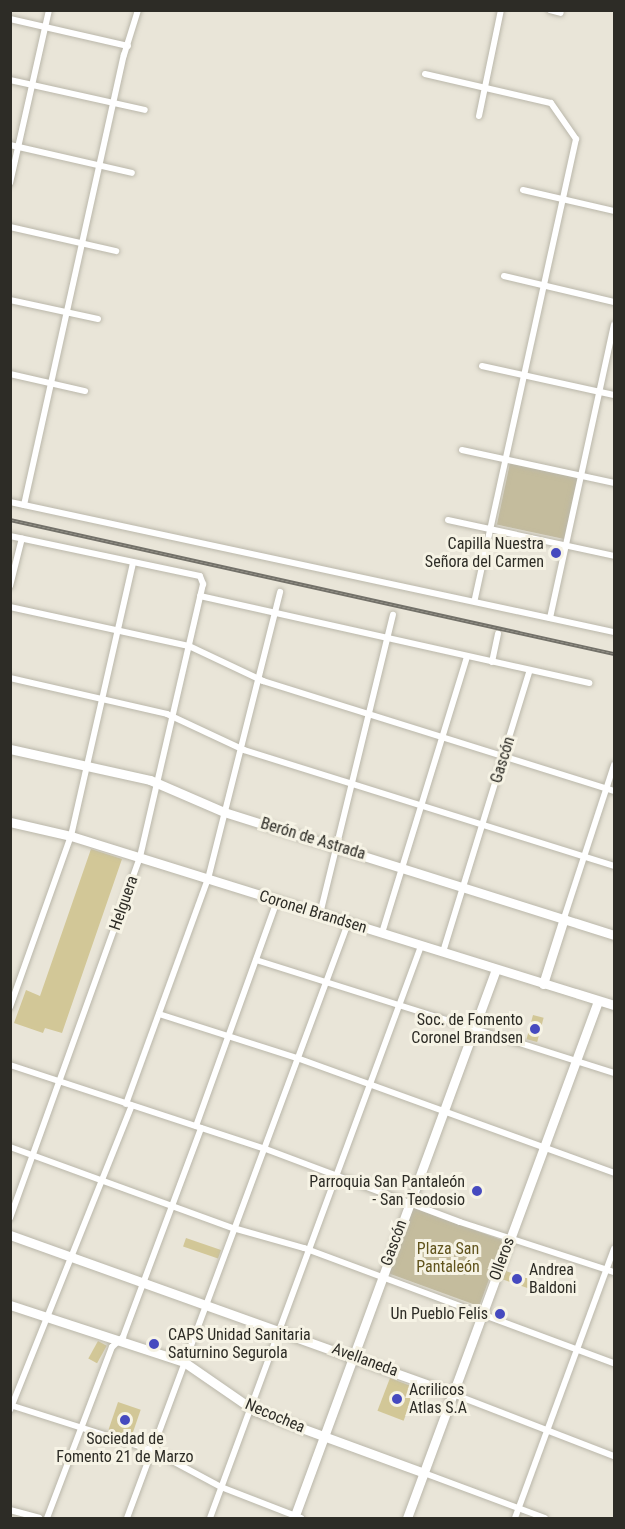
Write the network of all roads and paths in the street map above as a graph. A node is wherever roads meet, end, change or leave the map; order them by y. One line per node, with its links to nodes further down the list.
1 (49, 10): 7 (street)
2 (138, 10): 8 (street)
3 (501, 10): 12 (street)
4 (550, 10): 5 (street)
5 (561, 13)
6 (10, 19): 7 (street)
7 (45, 27): 8 (street); 11 (street)
8 (128, 46): 13 (street)
9 (425, 74): 12 (street)
10 (10, 80): 11 (street)
11 (32, 85): 13 (street); 17 (street)
12 (484, 87): 15 (street); 22 (street)
13 (113, 102): 14 (street); 18 (street)
14 (145, 110)
15 (479, 116)
16 (10, 145): 17 (street)
17 (19, 147): 18 (street); 20 (street)
18 (99, 165): 19 (street); 25 (street)
19 (132, 173)
20 (10, 183)
21 (523, 190): 22 (street)
22 (561, 198): 23 (street); 28 (street)
23 (615, 211)
24 (10, 227): 25 (street)
25 (81, 243): 26 (street); 31 (street)
26 (116, 251)
27 (504, 276): 28 (street)
28 (541, 285): 30 (street); 36 (street)
29 (10, 300): 31 (street)
30 (615, 302)
31 (67, 312): 32 (street); 37 (street)
32 (98, 319)
33 (615, 325): 39 (street)
34 (482, 366): 36 (street)
35 (10, 374): 37 (street)
36 (521, 374): 39 (street); 42 (street)
37 (50, 382): 38 (street); 46 (street)
38 (85, 392)
39 (601, 392): 40 (street); 43 (street)
40 (615, 395)
41 (462, 450): 42 (street)
42 (504, 458): 43 (street); 48 (street)
43 (583, 475): 44 (street); 51 (street)
44 (615, 483)
45 (10, 502): 46 (street)
46 (24, 505): 57 (street)
47 (448, 520): 48 (street)
48 (490, 529): 51 (street); 57 (street)
49 (10, 536): 50 (street)
50 (22, 538): 53 (street); 54 (street)
51 (567, 545): 52 (street); 61 (street)
52 (615, 556)
53 (133, 563): 56 (street, Helguera); 62 (street)
54 (10, 586)
55 (280, 592): 59 (street)
56 (201, 596): 59 (street); 66 (street, Helguera)
57 (474, 602): 61 (street)
58 (10, 607): 62 (street)
59 (273, 614): 65 (street); 71 (street)
60 (393, 615): 65 (street)
61 (550, 618): 63 (street)
62 (118, 631): 66 (street); 73 (street)
63 (615, 632)
64 (498, 634): 68 (street)
65 (388, 638): 67 (street); 74 (street)
66 (189, 646): 71 (street); 75 (street, Helguera)
67 (467, 657): 68 (street); 76 (street)
68 (492, 662): 69 (street)
69 (530, 670): 72 (street); 79 (street, Gascón)
70 (10, 678): 73 (street)
71 (258, 679): 74 (street); 77 (street)
72 (589, 683)
73 (103, 699): 75 (street); 81 (street)
74 (370, 715): 76 (street); 83 (street)
75 (173, 716): 77 (street); 82 (street, Helguera)
76 (442, 736): 79 (street); 86 (street)
77 (239, 747): 83 (street); 87 (street)
78 (10, 749): 81 (street, Berón de Astrada)
79 (504, 756): 84 (street); 89 (street, Gascón)
80 (615, 765): 84 (street)
81 (87, 766): 82 (street, Berón de Astrada); 90 (street)
82 (156, 782): 87 (street, Berón de Astrada); 93 (street, Helguera)
83 (352, 783): 86 (street); 91 (street)
84 (606, 788): 85 (street); 92 (street)
85 (615, 791)
86 (421, 806): 89 (street); 95 (street)
87 (224, 812): 91 (street, Berón de Astrada); 96 (street)
88 (10, 822): 90 (street, Coronel Brandsen)
89 (483, 824): 92 (street); 97 (street, Gascón)
90 (71, 836): 93 (street, Coronel Brandsen); 113 (street)
91 (337, 847): 95 (street, Berón de Astrada); 99 (street)
92 (584, 856): 94 (street); 100 (street)
93 (140, 857): 96 (street, Coronel Brandsen); 121 (street, Helguera)
94 (615, 866)
95 (402, 867): 97 (street, Berón de Astrada); 102 (street)
96 (208, 879): 98 (street, Coronel Brandsen); 114 (street)
97 (463, 886): 100 (street, Berón de Astrada); 105 (street, Gascón)
98 (277, 901): 99 (street, Coronel Brandsen); 106 (street)
99 (320, 914): 101 (street, Coronel Brandsen)
100 (564, 918): 103 (street, Berón de Astrada); 109 (street)
101 (348, 923): 102 (street, Coronel Brandsen); 108 (street)
102 (382, 933): 104 (street, Coronel Brandsen)
103 (615, 935)
104 (421, 946): 105 (street, Coronel Brandsen); 112 (street)
105 (442, 952): 107 (street, Coronel Brandsen)
106 (256, 960): 108 (street); 116 (street)
107 (496, 969): 109 (street, Coronel Brandsen); 115 (street, Gascón)
108 (324, 983): 112 (street); 117 (street)
109 (543, 984): 110 (street, Coronel Brandsen)
110 (598, 1000): 111 (street, Coronel Brandsen); 118 (street, Olleros)
111 (615, 1005)
112 (399, 1006): 115 (street); 122 (street)
113 (10, 1007)
114 (159, 1014): 116 (street); 123 (street)
115 (474, 1029): 118 (street); 124 (street, Gascón)
116 (228, 1035): 117 (street); 125 (street)
117 (297, 1058): 122 (street); 127 (street)
118 (575, 1061): 120 (street); 128 (street, Olleros)
119 (10, 1065): 121 (street)
120 (615, 1073)
121 (61, 1082): 123 (street); 129 (street, Helguera)
122 (371, 1085): 124 (street); 131 (street)
123 (129, 1104): 125 (street); 132 (street)
124 (443, 1112): 128 (street); 133 (street, Gascón)
125 (198, 1127): 127 (street); 134 (street)
126 (10, 1147): 129 (street)
127 (264, 1148): 131 (street); 136 (street)
128 (543, 1149): 130 (street); 138 (street, Olleros)
129 (33, 1155): 132 (street); 135 (street, Helguera)
130 (615, 1173)
131 (336, 1176): 133 (street); 140 (street)
132 (105, 1181): 134 (street); 141 (street)
133 (409, 1203): 138 (street); 144 (street, Gascón)
134 (172, 1205): 136 (street); 145 (street)
135 (10, 1218)
136 (233, 1228): 140 (street); 146 (street)
137 (10, 1235): 141 (street, Avellaneda)
138 (510, 1238): 142 (street); 148 (street, Olleros)
139 (615, 1249): 142 (street)
140 (308, 1250): 144 (street); 150 (street)
141 (74, 1258): 145 (street, Avellaneda); 149 (street)
142 (607, 1269): 143 (street); 152 (street)
143 (615, 1272)
144 (382, 1277): 148 (street); 153 (street, Gascón)
145 (143, 1281): 146 (street, Avellaneda); 151 (street)
146 (206, 1302): 150 (street, Avellaneda); 154 (street)
147 (10, 1305): 149 (street, Necochea)
148 (483, 1312): 152 (street); 156 (street, Olleros)
149 (48, 1317): 151 (street, Necochea); 157 (street)
150 (280, 1329): 153 (street, Avellaneda); 158 (street)
151 (118, 1341): 154 (street, Necochea); 159 (street)
152 (578, 1348): 155 (street); 160 (street)
153 (353, 1356): 156 (street, Avellaneda); 161 (street, Gascón)
154 (184, 1362): 158 (street, Necochea); 162 (street)
155 (615, 1363)
156 (453, 1394): 160 (street, Avellaneda); 164 (street, Olleros)
157 (11, 1407): 159 (street)
158 (250, 1409): 161 (street, Necochea); 165 (street)
159 (80, 1428): 162 (street); 169 (street)
160 (549, 1429): 163 (street, Avellaneda); 166 (street)
161 (323, 1436): 164 (street, Necochea); 172 (street, Gascón)
162 (152, 1450): 165 (street); 170 (street)
163 (615, 1456)
164 (424, 1473): 166 (street, Necochea); 173 (street, Olleros)
165 (221, 1487): 171 (street); 172 (street)
166 (519, 1508): 174 (street); 175 (street, Necochea)
167 (10, 1510): 168 (street)
168 (39, 1518)
169 (47, 1518)
170 (127, 1518)
171 (210, 1518)
172 (296, 1518)
173 (407, 1518)
174 (515, 1518)
175 (545, 1518)

